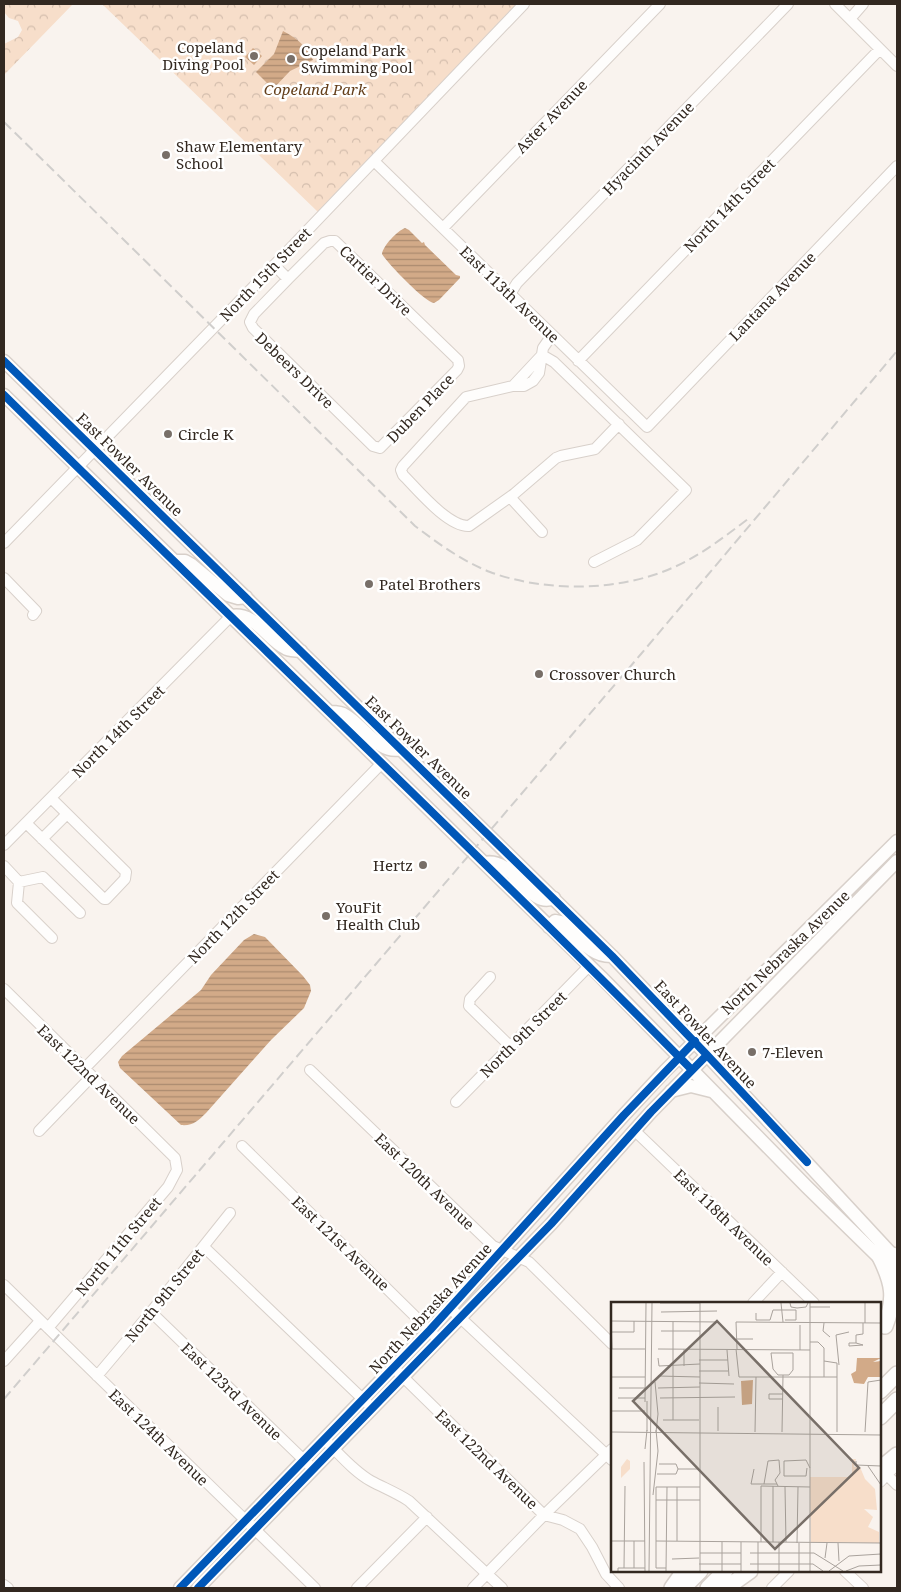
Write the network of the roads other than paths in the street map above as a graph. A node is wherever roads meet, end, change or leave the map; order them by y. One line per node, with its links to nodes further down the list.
1 (524, 4): 9 (street, North 15th Street)
2 (660, 4): 11 (street, Aster Avenue)
3 (788, 4): 14 (street, Hyacinth Avenue)
4 (835, 4): 6 (street)
5 (864, 4): 6 (street)
6 (850, 19): 7 (street)
7 (880, 49): 8 (street); 18 (street, North 14th Street)
8 (897, 66)
9 (374, 161): 11 (street, East 113th Avenue); 12 (street, North 15th Street)
10 (897, 166): 22 (street, Lantana Avenue)
11 (443, 228): 14 (street, East 113th Avenue)
12 (274, 265): 13 (street); 24 (street, North 15th Street)
13 (288, 279): 19 (street, Cartier Drive); 23 (street, Debeers Drive)
14 (510, 294): 15 (street, East 113th Avenue)
15 (552, 335): 16 (street); 18 (street, East 113th Avenue)
16 (542, 355): 21 (street); 26 (street)
17 (4, 361): 24 (main road, East Fowler Avenue)
18 (578, 361): 22 (street, East 113th Avenue)
19 (459, 364): 23 (street, Duben Place)
20 (4, 395): 25 (main road, East Fowler Avenue)
21 (618, 424): 26 (street); 30 (street)
22 (647, 427)
23 (378, 448)
24 (95, 450): 25 (street, North 15th Street); 32 (main road, East Fowler Avenue)
25 (78, 467): 28 (street, North 15th Street); 29 (main road, East Fowler Avenue)
26 (510, 497): 27 (street)
27 (542, 532)
28 (4, 544)
29 (174, 561): 32 (main road); 34 (main road, East Fowler Avenue)
30 (594, 562)
31 (4, 578): 33 (street)
32 (246, 597): 35 (main road, East Fowler Avenue)
33 (33, 615)
34 (232, 616): 35 (main road); 36 (main road, East Fowler Avenue); 39 (street, North 14th Street)
35 (301, 651): 37 (main road, East Fowler Avenue)
36 (330, 712): 37 (main road); 38 (main road, East Fowler Avenue)
37 (401, 749): 49 (main road, East Fowler Avenue)
38 (382, 763): 46 (main road, East Fowler Avenue); 64 (street, North 12th Street)
39 (51, 798): 40 (street); 41 (street, North 14th Street)
40 (67, 814): 42 (street); 42 (street)
41 (26, 823): 42 (street); 43 (street, North 14th Street)
42 (42, 839)
43 (4, 846)
44 (896, 847): 50 (main road, North Nebraska Avenue)
45 (897, 860): 55 (main road, North Nebraska Avenue)
46 (484, 864): 49 (main road); 52 (main road, East Fowler Avenue)
47 (4, 866): 48 (street)
48 (19, 882): 51 (street); 53 (street)
49 (554, 898): 54 (main road, East Fowler Avenue)
50 (826, 911): 55 (main road); 60 (main road, North Nebraska Avenue)
51 (80, 913)
52 (549, 927): 54 (main road); 56 (main road, East Fowler Avenue)
53 (52, 938)
54 (612, 956): 60 (main road, East Fowler Avenue)
55 (796, 964): 62 (main road, North Nebraska Avenue)
56 (589, 966): 59 (main road, East Fowler Avenue); 61 (street, North 9th Street)
57 (490, 977): 61 (street)
58 (4, 989): 64 (street, East 122nd Avenue)
59 (660, 1038): 63 (main road, East Fowler Avenue); 68 (main road)
60 (695, 1041): 62 (main road, East Fowler Avenue); 63 (main road, North Nebraska Avenue)
61 (511, 1047): 71 (street, North 9th Street)
62 (707, 1054): 66 (main road, North Nebraska Avenue); 80 (main road, East Fowler Avenue)
63 (679, 1057): 66 (main road, East Fowler Avenue); 68 (main road, North Nebraska Avenue)
64 (84, 1069): 67 (street, East 122nd Avenue)
65 (310, 1070): 78 (street, East 120th Avenue)
66 (692, 1070): 69 (main road, East Fowler Avenue); 70 (main road, North Nebraska Avenue)
67 (92, 1076): 73 (street); 75 (street, East 122nd Avenue)
68 (660, 1076): 78 (main road, North Nebraska Avenue)
69 (711, 1090): 70 (main road); 80 (main road, East Fowler Avenue)
70 (671, 1091): 72 (main road, North Nebraska Avenue)
71 (456, 1102)
72 (634, 1130): 79 (main road, North Nebraska Avenue); 81 (street, East 118th Avenue)
73 (39, 1132)
74 (242, 1146): 93 (street, East 121st Avenue)
75 (175, 1158): 91 (street, North 11th Street)
76 (230, 1213): 77 (street, North 9th Street)
77 (204, 1247): 87 (street, North 9th Street); 102 (street)
78 (502, 1250): 79 (street, East 120th Avenue); 86 (main road, North Nebraska Avenue)
79 (520, 1257): 89 (main road, North Nebraska Avenue); 95 (street, East 120th Avenue)
80 (891, 1257): 82 (main road, East Fowler Avenue); 92 (highway)
81 (782, 1272): 84 (street); 85 (street, East 118th Avenue)
82 (897, 1275)
83 (4, 1285): 90 (street, East 124th Avenue)
84 (754, 1302)
85 (813, 1302)
86 (450, 1308): 89 (street); 93 (main road, North Nebraska Avenue)
87 (152, 1312): 99 (street, North 9th Street); 108 (street, East 123rd Avenue)
88 (897, 1316): 92 (highway)
89 (461, 1317): 94 (main road, North Nebraska Avenue); 105 (street)
90 (40, 1321): 91 (street, East 124th Avenue); 96 (street)
91 (48, 1328): 99 (street, East 124th Avenue)
92 (882, 1329)
93 (430, 1330): 94 (street, East 121st Avenue); 97 (main road, North Nebraska Avenue)
94 (439, 1340): 97 (main road, North Nebraska Avenue)
95 (611, 1343)
96 (4, 1361)
97 (398, 1372): 102 (main road, North Nebraska Avenue); 111 (street, East 122nd Avenue)
98 (897, 1374): 100 (highway)
99 (97, 1376): 113 (street, East 124th Avenue)
100 (881, 1390)
101 (897, 1400): 103 (highway)
102 (368, 1404): 104 (main road, North Nebraska Avenue)
103 (881, 1416)
104 (329, 1444): 108 (main road, North Nebraska Avenue); 112 (street)
105 (610, 1455): 111 (street)
106 (897, 1455): 109 (highway)
107 (897, 1464): 109 (street)
108 (309, 1465): 113 (main road, North Nebraska Avenue)
109 (882, 1475): 110 (street)
110 (897, 1485)
111 (544, 1515): 120 (street); 129 (street, East 122nd Avenue)
112 (427, 1516): 120 (street); 126 (street)
113 (250, 1525): 123 (main road, North Nebraska Avenue); 124 (main road, North Nebraska Avenue); 125 (street, East 124th Avenue)
114 (683, 1572): 130 (highway)
115 (699, 1572): 131 (highway)
116 (724, 1572): 132 (highway)
117 (749, 1572): 133 (highway)
118 (788, 1572): 134 (street)
119 (846, 1572): 135 (street)
120 (487, 1574): 127 (street); 128 (street)
121 (4, 1585): 122 (street)
122 (8, 1588)
123 (180, 1588)
124 (198, 1588)
125 (316, 1588)
126 (357, 1588)
127 (474, 1588)
128 (502, 1588)
129 (620, 1588)
130 (672, 1588)
131 (683, 1588)
132 (708, 1588)
133 (726, 1588)
134 (772, 1588)
135 (863, 1588)

